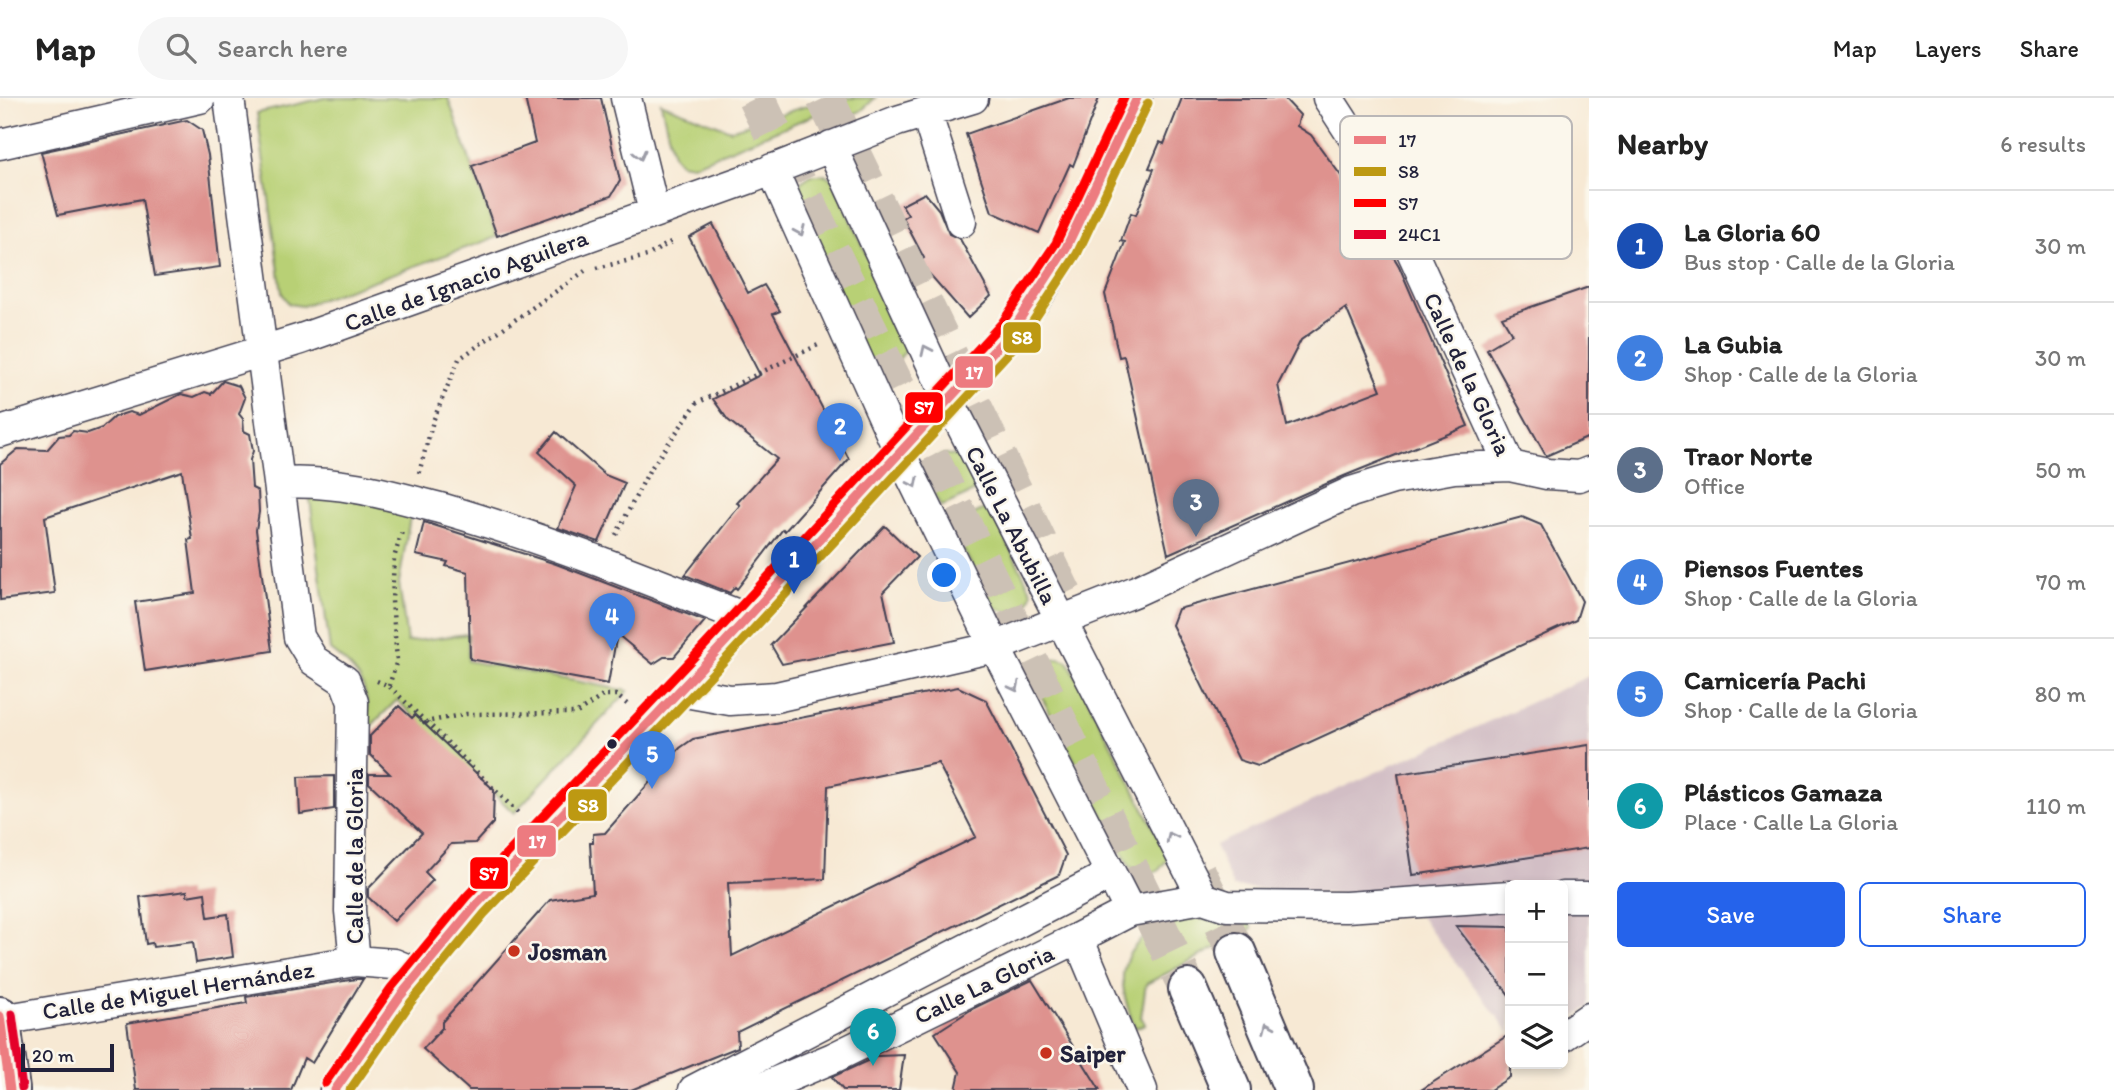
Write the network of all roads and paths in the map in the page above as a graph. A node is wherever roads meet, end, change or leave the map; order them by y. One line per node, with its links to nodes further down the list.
1 (200, 98): 9 (street)
2 (229, 98): 17 (street)
3 (626, 98): 12 (street, one-way to 12)
4 (973, 98): 7 (street, Calle de Ignacio Aguilera)
5 (1137, 98): 18 (street)
6 (1328, 98): 8 (street, Calle de la Gloria)
7 (926, 112): 10 (street, Calle de Ignacio Aguilera); 13 (street)
8 (1340, 117)
9 (0, 144)
10 (831, 146): 11 (street, Calle de Ignacio Aguilera); 18 (street, Calle La Abubilla, one-way to 10)
11 (772, 169): 12 (street, Calle de Ignacio Aguilera); 20 (street, one-way to 20)
12 (654, 212): 17 (street, Calle de Ignacio Aguilera)
13 (961, 222)
14 (681, 236): 24 (path)
15 (1415, 259): 21 (street, Calle de la Gloria)
16 (822, 343): 25 (path)
17 (262, 351): 19 (street, Calle de Ignacio Aguilera); 23 (street)
18 (947, 397): 20 (street); 27 (street, Calle La Abubilla)
19 (0, 432)
20 (898, 451): 26 (street); 28 (street, one-way to 28)
21 (1510, 466): 22 (street); 27 (street)
22 (1586, 479)
23 (280, 483): 24 (street); 29 (street)
24 (412, 500): 25 (street); 30 (path)
25 (606, 564): 26 (street)
26 (748, 619): 31 (street)
27 (1060, 621): 28 (street); 39 (street, Calle La Abubilla, one-way to 27)
28 (995, 647): 31 (street); 35 (street, one-way to 35)
29 (345, 681): 30 (path); 43 (street, Calle de la Gloria)
30 (388, 685): 32 (path)
31 (679, 691): 33 (street)
32 (426, 722): 33 (path); 34 (path)
33 (649, 722): 34 (street)
34 (541, 836): 44 (street)
35 (1111, 874): 40 (street); 51 (street)
36 (1505, 895): 39 (street)
37 (1568, 897): 38 (street)
38 (1589, 897)
39 (1203, 898): 40 (street, Calle La Gloria)
40 (1130, 911): 41 (street, Calle La Gloria)
41 (1078, 938): 52 (street, Calle La Gloria); 53 (street)
42 (1236, 952): 55 (main road, one-way to 42)
43 (355, 961): 44 (street, Calle de la Gloria); 46 (street, Calle de Miguel Hernández)
44 (416, 973): 50 (street)
45 (1188, 989): 54 (main road)
46 (0, 1018): 49 (main road)
47 (1589, 1018): 48 (street)
48 (1568, 1033)
49 (10, 1090)
50 (335, 1090)
51 (694, 1090)
52 (734, 1090)
53 (1142, 1090)
54 (1231, 1090)
55 (1294, 1090)

